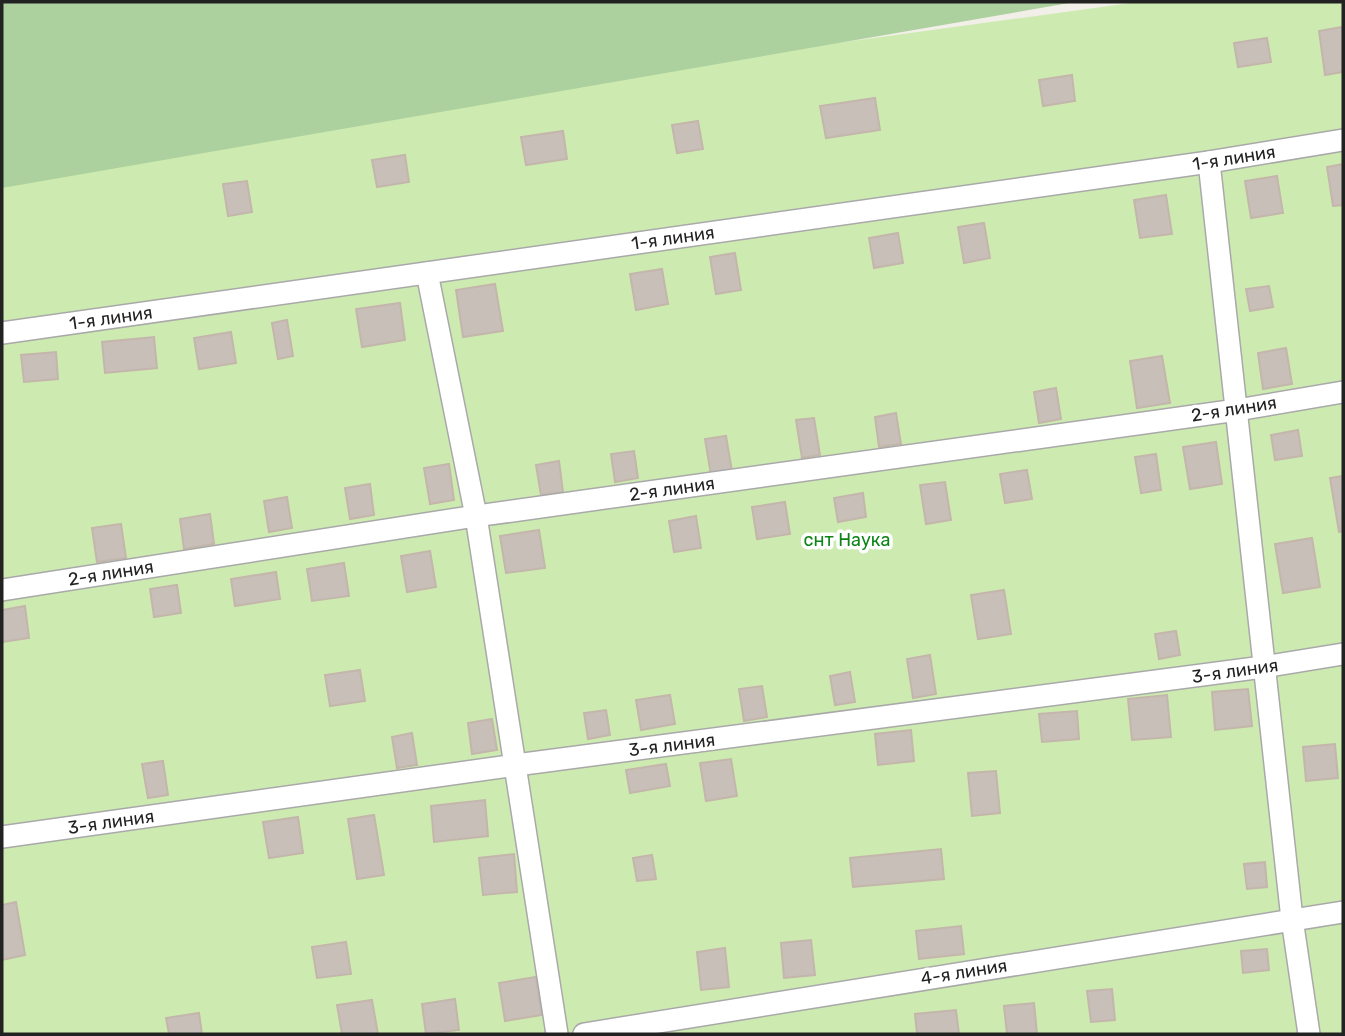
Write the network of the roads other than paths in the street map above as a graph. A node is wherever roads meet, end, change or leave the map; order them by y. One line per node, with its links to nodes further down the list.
1 (1343, 140): 2 (lane, 1-я линия)
2 (1209, 162): 3 (lane, 1-я линия); 6 (lane)
3 (427, 273): 4 (lane, 1-я линия); 7 (lane)
4 (2, 333)
5 (1343, 392): 6 (lane, 2-я линия)
6 (1237, 410): 7 (lane, 2-я линия); 10 (lane)
7 (476, 516): 8 (lane, 2-я линия); 11 (lane)
8 (2, 590)
9 (1343, 654): 10 (lane, 3-я линия)
10 (1264, 667): 11 (lane, 3-я линия); 14 (lane)
11 (516, 765): 12 (lane, 3-я линия); 15 (lane)
12 (2, 837)
13 (1343, 912): 14 (lane, 4-я линия)
14 (1292, 919): 16 (lane, 4-я линия); 17 (lane)
15 (557, 1034)
16 (584, 1034)
17 (1309, 1034)

